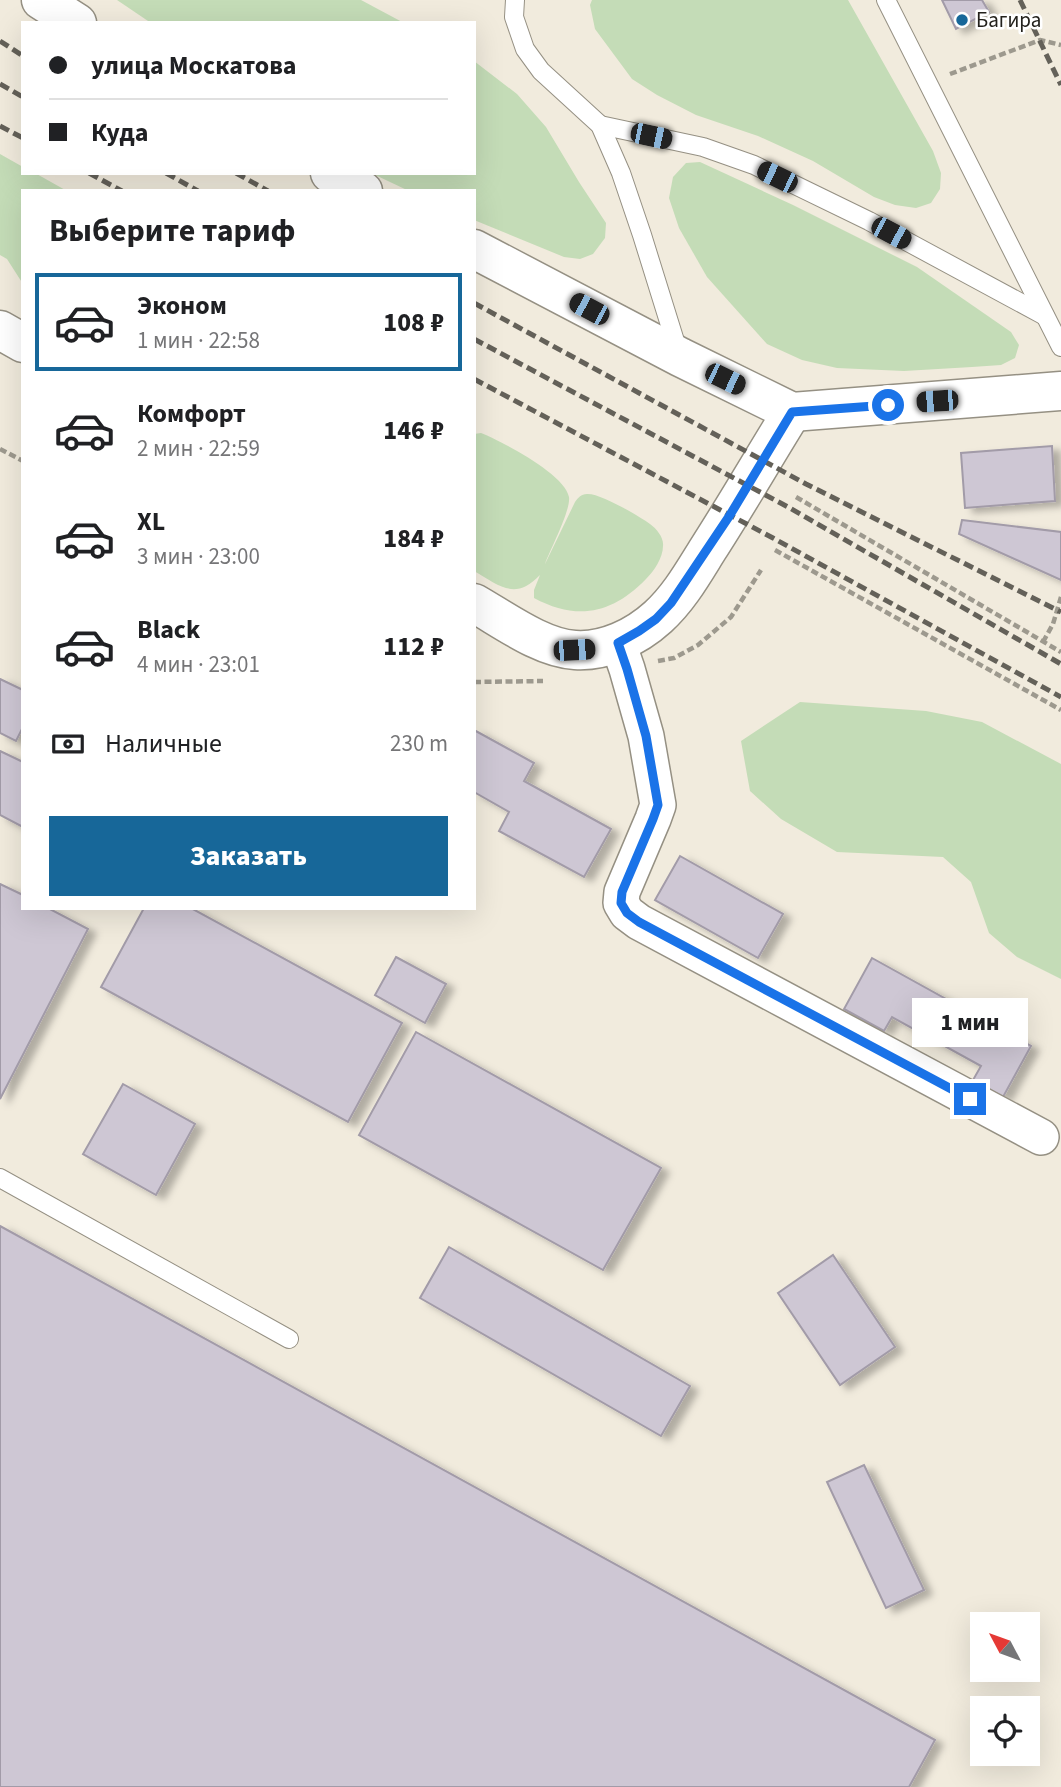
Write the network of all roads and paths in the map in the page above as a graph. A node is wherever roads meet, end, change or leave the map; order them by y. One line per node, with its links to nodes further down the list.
1 (41, 0): 4 (main road)
2 (515, 0): 7 (lane)
3 (886, 0): 11 (lane)
4 (75, 21)
5 (1061, 46): 6 (path)
6 (946, 75)
7 (600, 125): 11 (lane); 15 (lane)
8 (334, 175): 9 (main road)
9 (359, 189)
10 (476, 250): 15 (main road)
11 (1045, 316): 14 (lane)
12 (0, 330): 13 (main road)
13 (21, 342)
14 (1061, 347)
15 (680, 358): 17 (main road)
16 (1061, 391): 17 (main road)
17 (792, 412): 27 (main road)
18 (0, 449): 19 (path)
19 (21, 460)
20 (796, 497): 26 (path)
21 (775, 550): 29 (path)
22 (761, 570): 25 (path)
23 (1061, 597): 26 (path)
24 (476, 604): 27 (main road)
25 (731, 617)
26 (1043, 642): 28 (path)
27 (618, 643): 30 (street)
28 (1061, 652)
29 (1061, 710)
30 (1041, 1137)
31 (0, 1178): 32 (lane)
32 (289, 1339)

